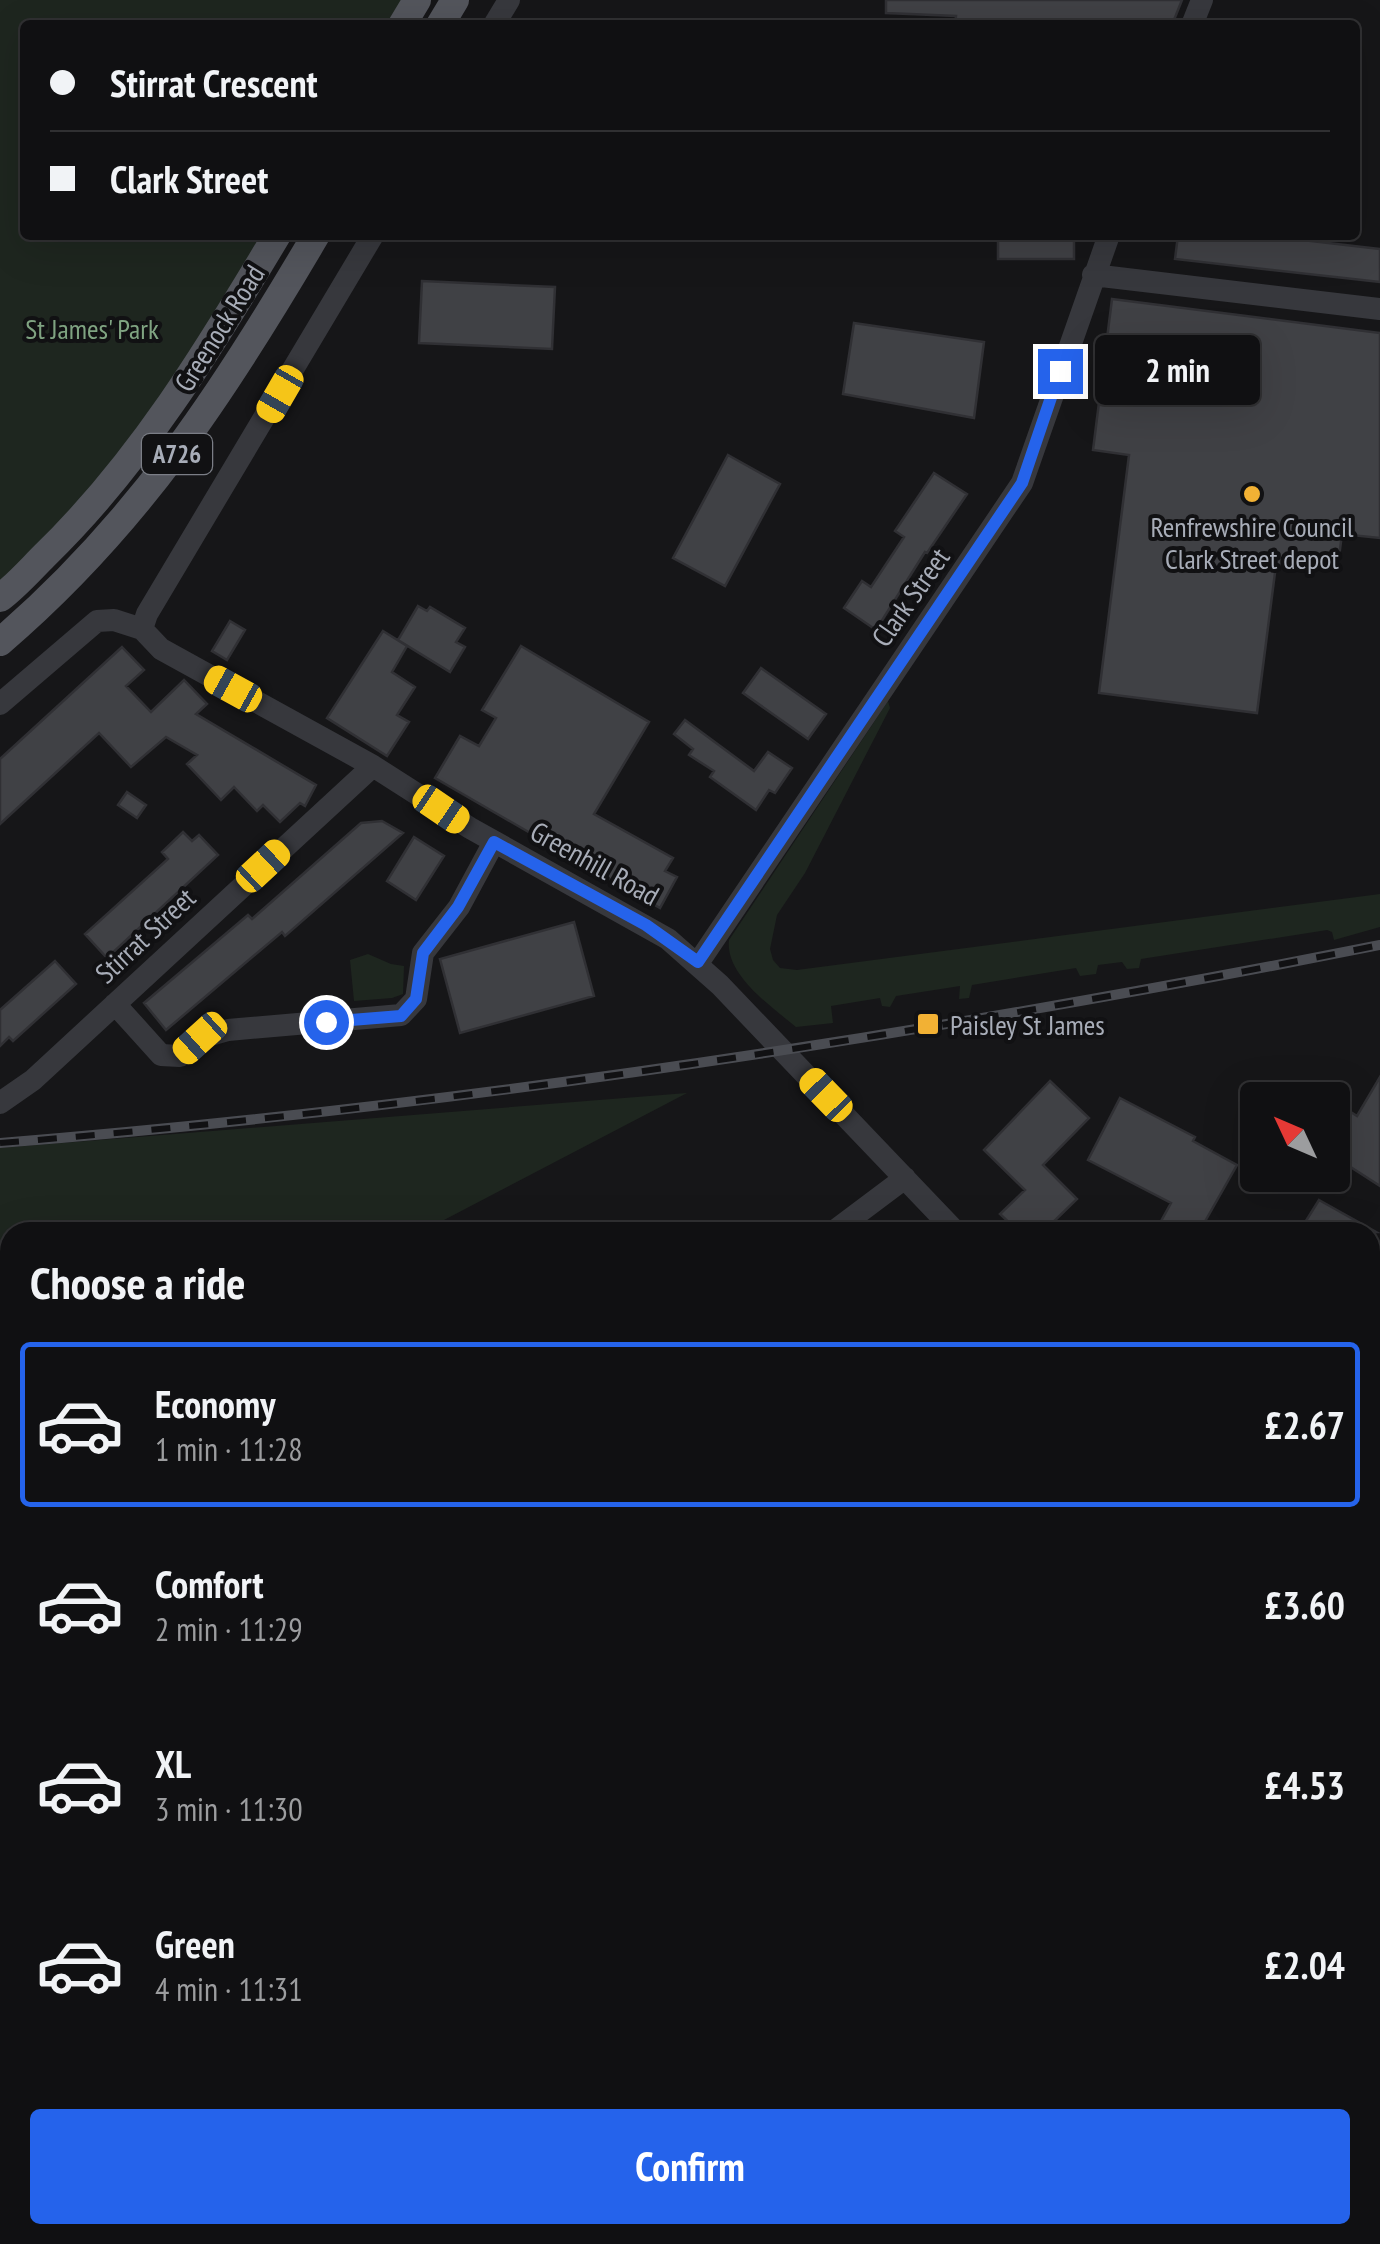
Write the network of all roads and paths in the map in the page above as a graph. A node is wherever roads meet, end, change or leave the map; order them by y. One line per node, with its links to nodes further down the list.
1 (274, 240): 7 (main road, Greenock Road / A726)
2 (313, 240): 9 (main road, Greenock Road / A726)
3 (369, 240): 8 (street)
4 (1107, 240): 5 (street, Clark Street)
5 (1093, 275): 6 (street); 13 (street, Clark Street)
6 (1380, 310)
7 (0, 598)
8 (142, 629): 10 (street); 11 (street, Greenhill Road)
9 (0, 642)
10 (0, 704)
11 (372, 766): 12 (street, Greenhill Road); 14 (street, Stirrat Street)
12 (494, 842): 13 (street, Greenhill Road); 14 (street)
13 (698, 962): 16 (street, Greenhill Road)
14 (114, 1004): 15 (street, Stirrat Street)
15 (0, 1103)
16 (905, 1178): 17 (street); 18 (street, Greenhill Road)
17 (846, 1222)
18 (947, 1222)

